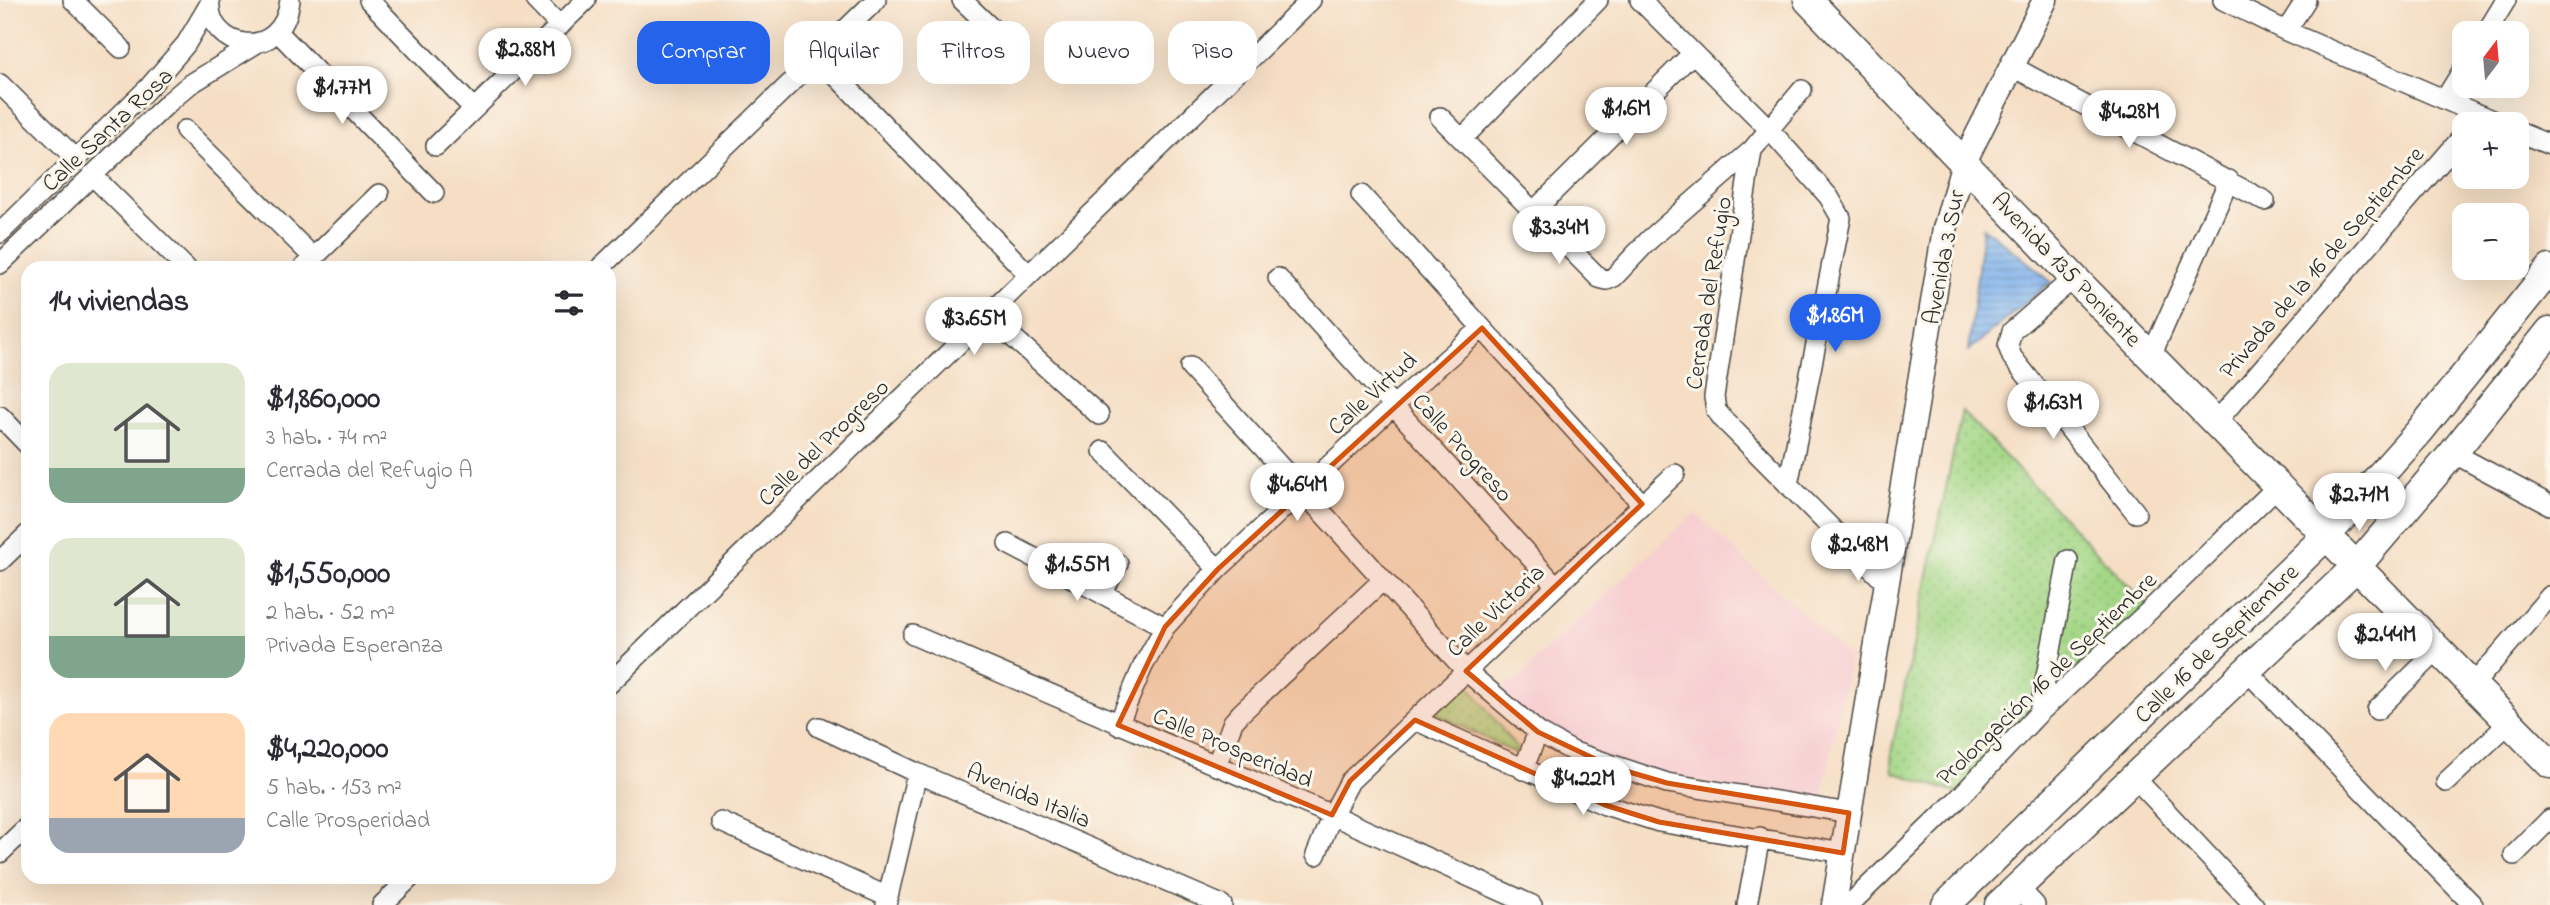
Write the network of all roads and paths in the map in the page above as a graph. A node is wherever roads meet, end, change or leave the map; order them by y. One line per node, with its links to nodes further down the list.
1 (73, 0): 23 (street)
2 (369, 0): 32 (street)
3 (535, 0): 20 (street)
4 (586, 0): 20 (street)
5 (876, 0): 17 (street)
6 (962, 0): 18 (street)
7 (1311, 0): 59 (street, Calle del Progreso)
8 (1598, 0): 38 (street)
9 (1640, 0): 24 (street)
10 (1808, 0): 44 (main road, Avenida 135 Poniente)
11 (2045, 0): 25 (street, Avenida 3 Sur)
12 (2223, 0): 21 (street)
13 (2306, 0): 21 (street)
14 (2506, 0): 19 (street)
15 (209, 2): 22 (street); 43 (street, Calle Santa Rosa)
16 (289, 12): 22 (street, Calle Santa Rosa); 47 (street)
17 (855, 21)
18 (984, 21)
19 (2493, 21)
20 (560, 26): 32 (street)
21 (2286, 31): 31 (street)
22 (257, 43): 45 (street, Calle Santa Rosa)
23 (121, 48)
24 (1692, 54): 35 (street); 51 (street)
25 (2011, 66): 44 (street, Avenida 3 Sur); 46 (street)
26 (0, 83): 43 (street)
27 (790, 84): 56 (street)
28 (844, 84): 59 (street)
29 (2452, 88): 31 (street)
30 (1802, 90): 35 (street)
31 (2445, 99): 33 (street)
32 (474, 109): 40 (street)
33 (2465, 112)
34 (1440, 117): 38 (street)
35 (1769, 129): 42 (street); 75 (street)
36 (186, 130): 54 (street)
37 (2529, 136): 39 (street)
38 (1462, 139): 51 (street)
39 (2550, 145)
40 (436, 146)
41 (2452, 149): 70 (street, Privada de la 16 de Septiembre)
42 (1752, 150): 51 (street); 75 (street, Cerrada del Refugio)
43 (75, 158): 52 (street, Calle Santa Rosa)
44 (1964, 162): 61 (main road, Avenida 135 Poniente); 90 (street, Avenida 3 Sur)
45 (92, 175): 53 (street); 57 (street, Calle Santa Rosa)
46 (2229, 180): 50 (street); 65 (street)
47 (434, 193)
48 (379, 194): 55 (street)
49 (1361, 195): 63 (street)
50 (2265, 201)
51 (1533, 212)
52 (0, 233)
53 (179, 261)
54 (306, 261)
55 (310, 261)
56 (607, 261)
57 (0, 264)
58 (2550, 269): 81 (main road, Calle 16 de Septiembre)
59 (1030, 275): 62 (street, Calle del Progreso)
60 (1278, 278): 67 (street, Calle Progreso)
61 (2074, 278): 65 (main road, Avenida 135 Poniente); 80 (street)
62 (988, 315): 68 (street); 99 (street, Calle del Progreso)
63 (1482, 328): 67 (street, Calle Virtud); 78 (street)
64 (2550, 331): 73 (main road, Calle 16 de Septiembre)
65 (2151, 356): 70 (main road, Avenida 135 Poniente)
66 (1190, 368): 77 (street)
67 (1393, 406): 77 (street, Calle Virtud); 91 (street, Calle Progreso)
68 (1099, 415)
69 (0, 416): 71 (street)
70 (2216, 422): 76 (main road, Avenida 135 Poniente)
71 (21, 438)
72 (1104, 451): 88 (street)
73 (2453, 453): 79 (street); 87 (main road, Calle 16 de Septiembre)
74 (1675, 474): 78 (street, Calle Victoria)
75 (1788, 485): 90 (street, Cerrada del Refugio)
76 (2278, 486): 81 (main road, Avenida 135 Poniente); 102 (street, Prolongación 16 de Septiembre)
77 (1302, 491): 88 (street, Calle Virtud); 89 (street)
78 (1642, 504): 91 (street, Calle Victoria)
79 (2550, 505)
80 (2136, 513)
81 (2327, 535): 87 (main road, Avenida 135 Poniente); 134 (main road, Calle 16 de Septiembre)
82 (21, 541): 85 (street)
83 (1008, 544): 92 (street)
84 (2068, 560): 102 (street)
85 (0, 561)
86 (1118, 564): 92 (street)
87 (2357, 566): 96 (main road, Avenida 135 Poniente); 98 (main road, Calle 16 de Septiembre)
88 (1218, 569): 94 (street, Calle Virtud)
89 (1383, 580): 97 (street); 109 (street)
90 (1887, 584): 114 (street, Avenida 3 Sur)
91 (1556, 586): 97 (street, Calle Victoria)
92 (1102, 594): 94 (street)
93 (2550, 596): 100 (street)
94 (1165, 626): 105 (street, Calle Virtud)
95 (914, 635): 105 (street, Calle Prosperidad)
96 (2439, 649): 100 (main road, Avenida 135 Poniente); 101 (street)
97 (1466, 671): 103 (street, Calle Victoria); 107 (street)
98 (2247, 671): 112 (main road, Calle 16 de Septiembre); 136 (street)
99 (616, 677)
100 (2473, 685): 104 (main road, Avenida 135 Poniente)
101 (2377, 710)
102 (2039, 713): 133 (street, Prolongación 16 de Septiembre)
103 (1415, 720): 110 (street); 115 (street, Calle Victoria)
104 (2510, 722): 108 (main road, Avenida 135 Poniente); 113 (street)
105 (1118, 725): 109 (street, Calle Prosperidad)
106 (819, 727): 111 (street, Avenida Italia)
107 (1538, 732): 110 (street); 114 (street)
108 (2550, 764)
109 (1216, 766): 115 (street, Calle Prosperidad)
110 (1523, 769): 119 (street)
111 (917, 773): 125 (street, Avenida Italia); 127 (street)
112 (2134, 777): 126 (main road, Calle 16 de Septiembre); 135 (street)
113 (2446, 782)
114 (1849, 813): 121 (street, Avenida 3 Sur)
115 (1332, 815): 122 (street); 130 (street, Calle Prosperidad)
116 (2550, 819): 123 (street)
117 (721, 822): 127 (street)
118 (21, 833): 120 (street)
119 (1760, 837): 121 (street); 131 (street)
120 (0, 853)
121 (1843, 853): 132 (street, Avenida 3 Sur)
122 (1317, 855)
123 (2514, 855)
124 (404, 884): 128 (street)
125 (1181, 897): 129 (street, Avenida Italia)
126 (2018, 899)
127 (887, 901)
128 (382, 905)
129 (1222, 905)
130 (1532, 905)
131 (1747, 905)
132 (1834, 905)
133 (1849, 905)
134 (1946, 905)
135 (2254, 905)
136 (2473, 905)

